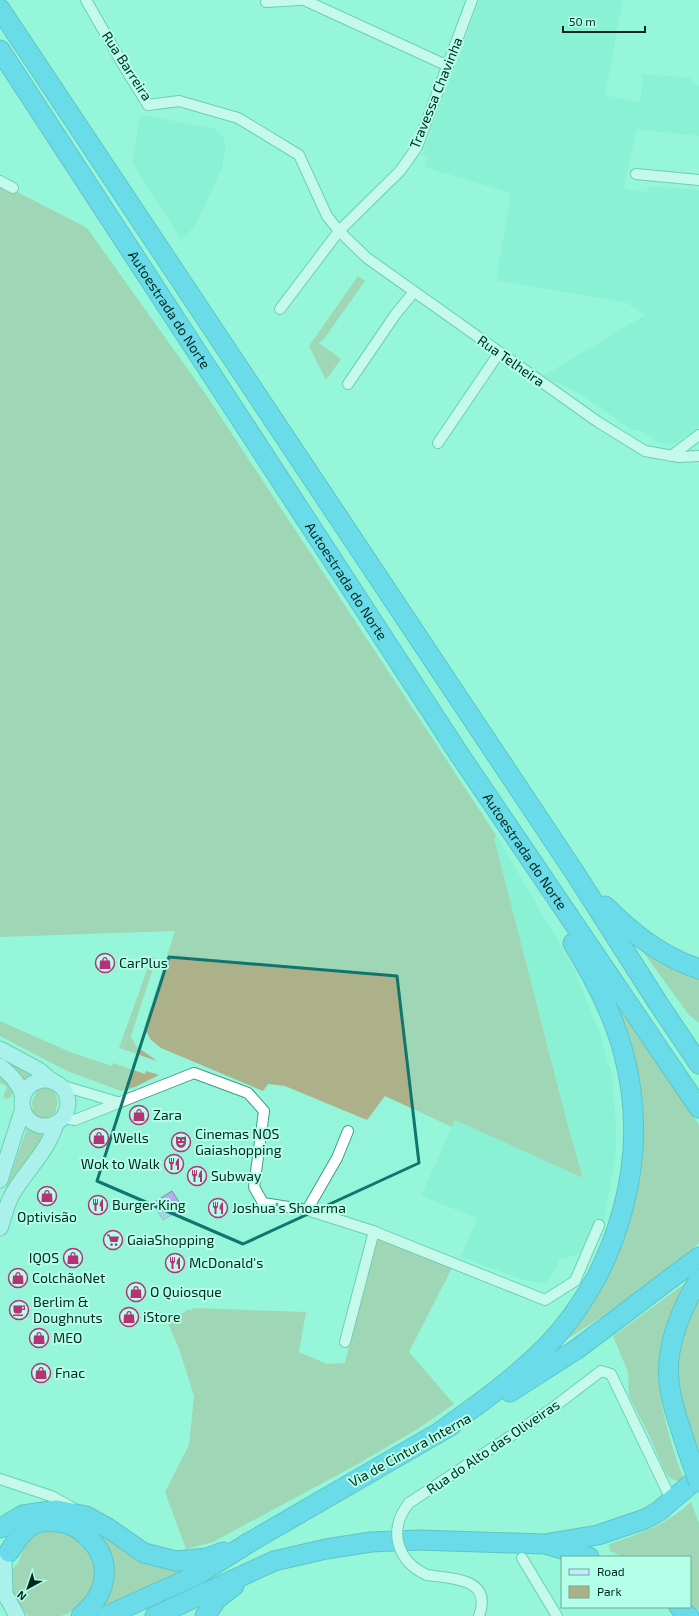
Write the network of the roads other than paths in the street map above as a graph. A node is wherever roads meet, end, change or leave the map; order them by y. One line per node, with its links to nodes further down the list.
1 (86, 0): 13 (street, Rua Barreira)
2 (300, 0): 5 (street)
3 (304, 0): 8 (street)
4 (472, 0): 8 (street, Travessa Chavinha)
5 (266, 2)
6 (0, 9): 23 (highway, Autoestrada do Norte)
7 (0, 50): 22 (highway, Autoestrada do Norte)
8 (448, 66): 13 (street, Travessa Chavinha)
9 (636, 174): 11 (street)
10 (0, 180): 12 (street)
11 (699, 180)
12 (13, 188)
13 (339, 231): 14 (street, Rua Telheira); 15 (street, Travessa Chavinha)
14 (413, 292): 16 (street, Rua Telheira); 17 (street)
15 (280, 309)
16 (499, 352): 19 (street); 20 (street, Rua Telheira)
17 (348, 384)
18 (699, 434): 20 (street)
19 (438, 443)
20 (671, 456): 21 (street, Rua Telheira)
21 (699, 456)
22 (461, 757): 31 (highway, Autoestrada do Norte); 42 (highway)
23 (575, 873): 24 (highway); 26 (highway, Autoestrada do Norte)
24 (699, 969)
25 (0, 1050): 28 (main road)
26 (699, 1064)
27 (0, 1066): 29 (main road)
28 (56, 1083): 29 (main road); 30 (street); 32 (main road)
29 (23, 1102): 32 (main road); 34 (main road)
30 (117, 1102): 32 (street); 35 (street)
31 (699, 1108)
32 (59, 1121): 37 (main road)
33 (348, 1131): 35 (street)
34 (0, 1180)
35 (307, 1210): 38 (street)
36 (599, 1225): 38 (street)
37 (0, 1228)
38 (374, 1231): 41 (street)
39 (699, 1257): 42 (highway, Via de Cintura Interna)
40 (699, 1280): 45 (highway, bridge)
41 (345, 1342)
42 (441, 1431): 49 (highway, Via de Cintura Interna)
43 (699, 1477): 50 (highway)
44 (0, 1478): 47 (street)
45 (699, 1483)
46 (667, 1491): 61 (street, Rua do Alto das Oliveiras, bridge)
47 (86, 1516): 48 (highway); 49 (highway)
48 (1, 1527): 53 (main road)
49 (250, 1542): 58 (highway, Via de Cintura Interna)
50 (544, 1544): 51 (highway); 54 (highway)
51 (586, 1556)
52 (522, 1558): 62 (street)
53 (4, 1559): 56 (main road); 57 (highway)
54 (252, 1571): 59 (highway); 60 (highway)
55 (679, 1608): 63 (highway)
56 (16, 1615)
57 (81, 1616)
58 (106, 1616)
59 (155, 1616)
60 (205, 1616)
61 (478, 1616)
62 (557, 1616)
63 (689, 1616)

